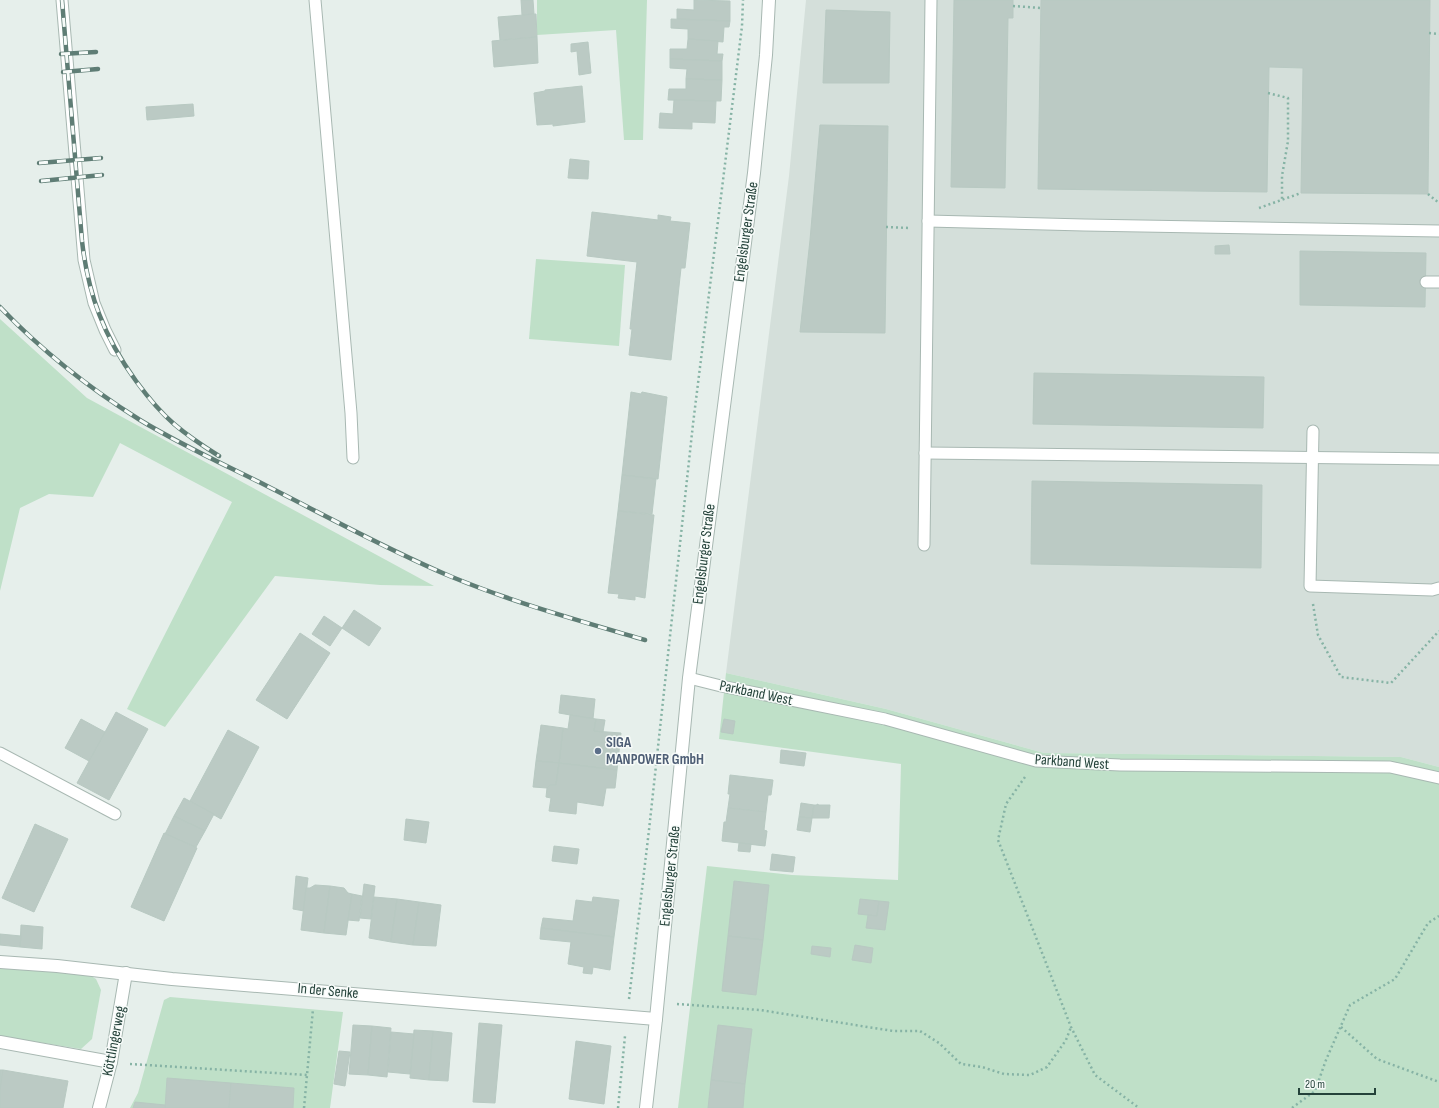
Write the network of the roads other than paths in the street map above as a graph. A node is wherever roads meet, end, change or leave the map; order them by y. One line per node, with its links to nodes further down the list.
1 (62, 0): 9 (lane)
2 (315, 0): 13 (lane)
3 (769, 0): 17 (street, Engelsburger Straße)
4 (931, 0): 5 (lane)
5 (928, 224): 6 (lane); 11 (lane)
6 (1439, 231)
7 (1426, 282): 8 (lane)
8 (1439, 282)
9 (115, 350)
10 (1313, 431): 12 (lane)
11 (925, 453): 12 (lane); 15 (lane)
12 (1313, 457): 14 (lane); 16 (lane)
13 (354, 458)
14 (1439, 459)
15 (924, 545)
16 (1439, 588)
17 (689, 678): 19 (lane, Parkband West); 23 (street, Engelsburger Straße)
18 (0, 753): 20 (lane)
19 (1439, 778)
20 (115, 814)
21 (0, 962): 22 (street, In der Senke)
22 (126, 973): 23 (street, In der Senke); 25 (street, Köttlingerweg)
23 (656, 1019): 27 (street, Engelsburger Straße)
24 (0, 1042): 25 (street)
25 (111, 1062): 26 (street, Köttlingerweg)
26 (99, 1108)
27 (646, 1108)

